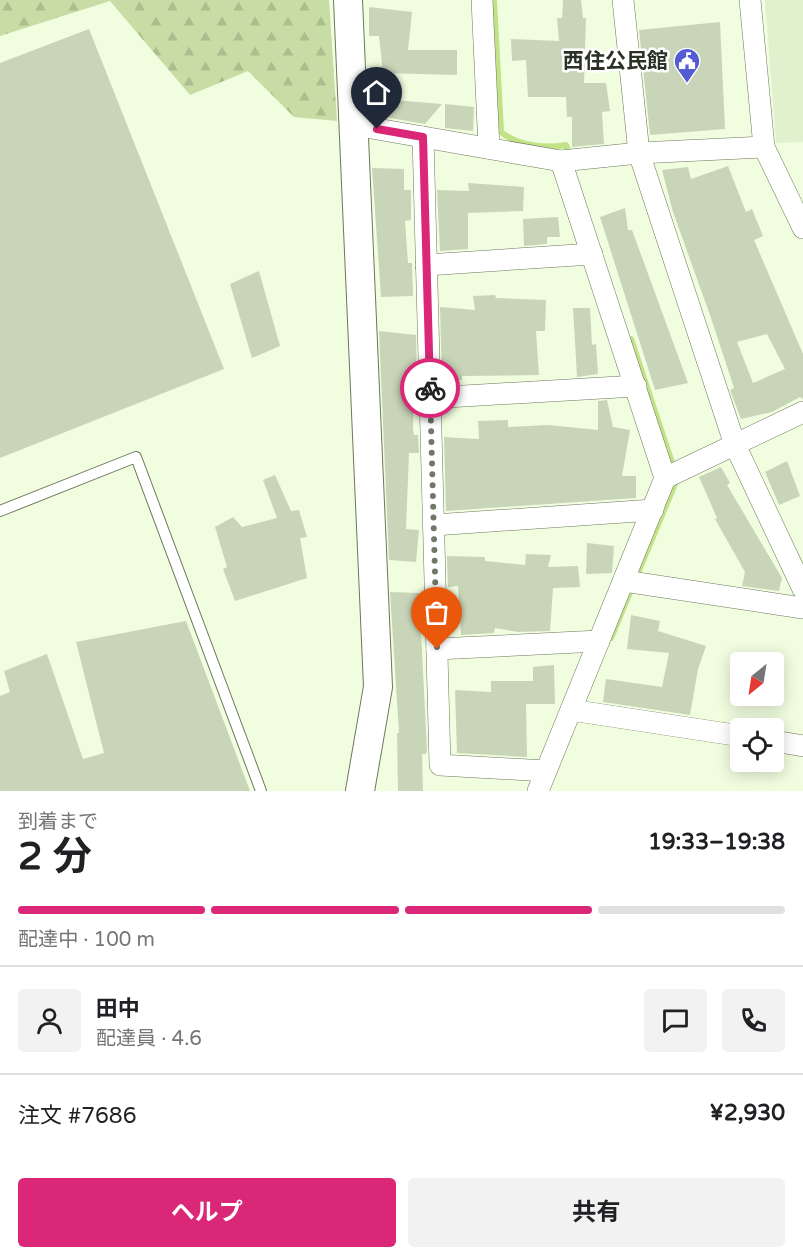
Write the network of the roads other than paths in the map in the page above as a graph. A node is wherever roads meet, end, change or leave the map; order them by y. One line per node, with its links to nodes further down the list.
1 (348, 0): 5 (street)
2 (482, 0): 8 (street)
3 (623, 0): 9 (street)
4 (750, 0): 7 (street)
5 (354, 125): 6 (street); 33 (street)
6 (423, 137): 8 (street); 13 (street)
7 (764, 147): 9 (street); 11 (street)
8 (489, 148): 10 (street)
9 (639, 153): 10 (street); 17 (street)
10 (561, 161): 12 (street)
11 (803, 228)
12 (592, 254): 13 (street); 14 (street)
13 (426, 265): 15 (street)
14 (636, 387): 15 (street); 18 (street)
15 (430, 399): 21 (street)
16 (803, 412): 17 (street)
17 (735, 445): 18 (street); 23 (street)
18 (672, 475): 19 (street)
19 (653, 510): 21 (street); 22 (street)
20 (0, 511): 32 (lane)
21 (434, 525): 26 (street)
22 (631, 582): 24 (street); 25 (street)
23 (803, 589)
24 (803, 608)
25 (599, 641): 26 (street); 27 (street)
26 (437, 649): 31 (street)
27 (578, 711): 28 (street); 31 (street)
28 (730, 734)
29 (784, 743): 30 (street)
30 (803, 746)
31 (546, 771): 34 (street)
32 (261, 791)
33 (360, 791)
34 (538, 791)

